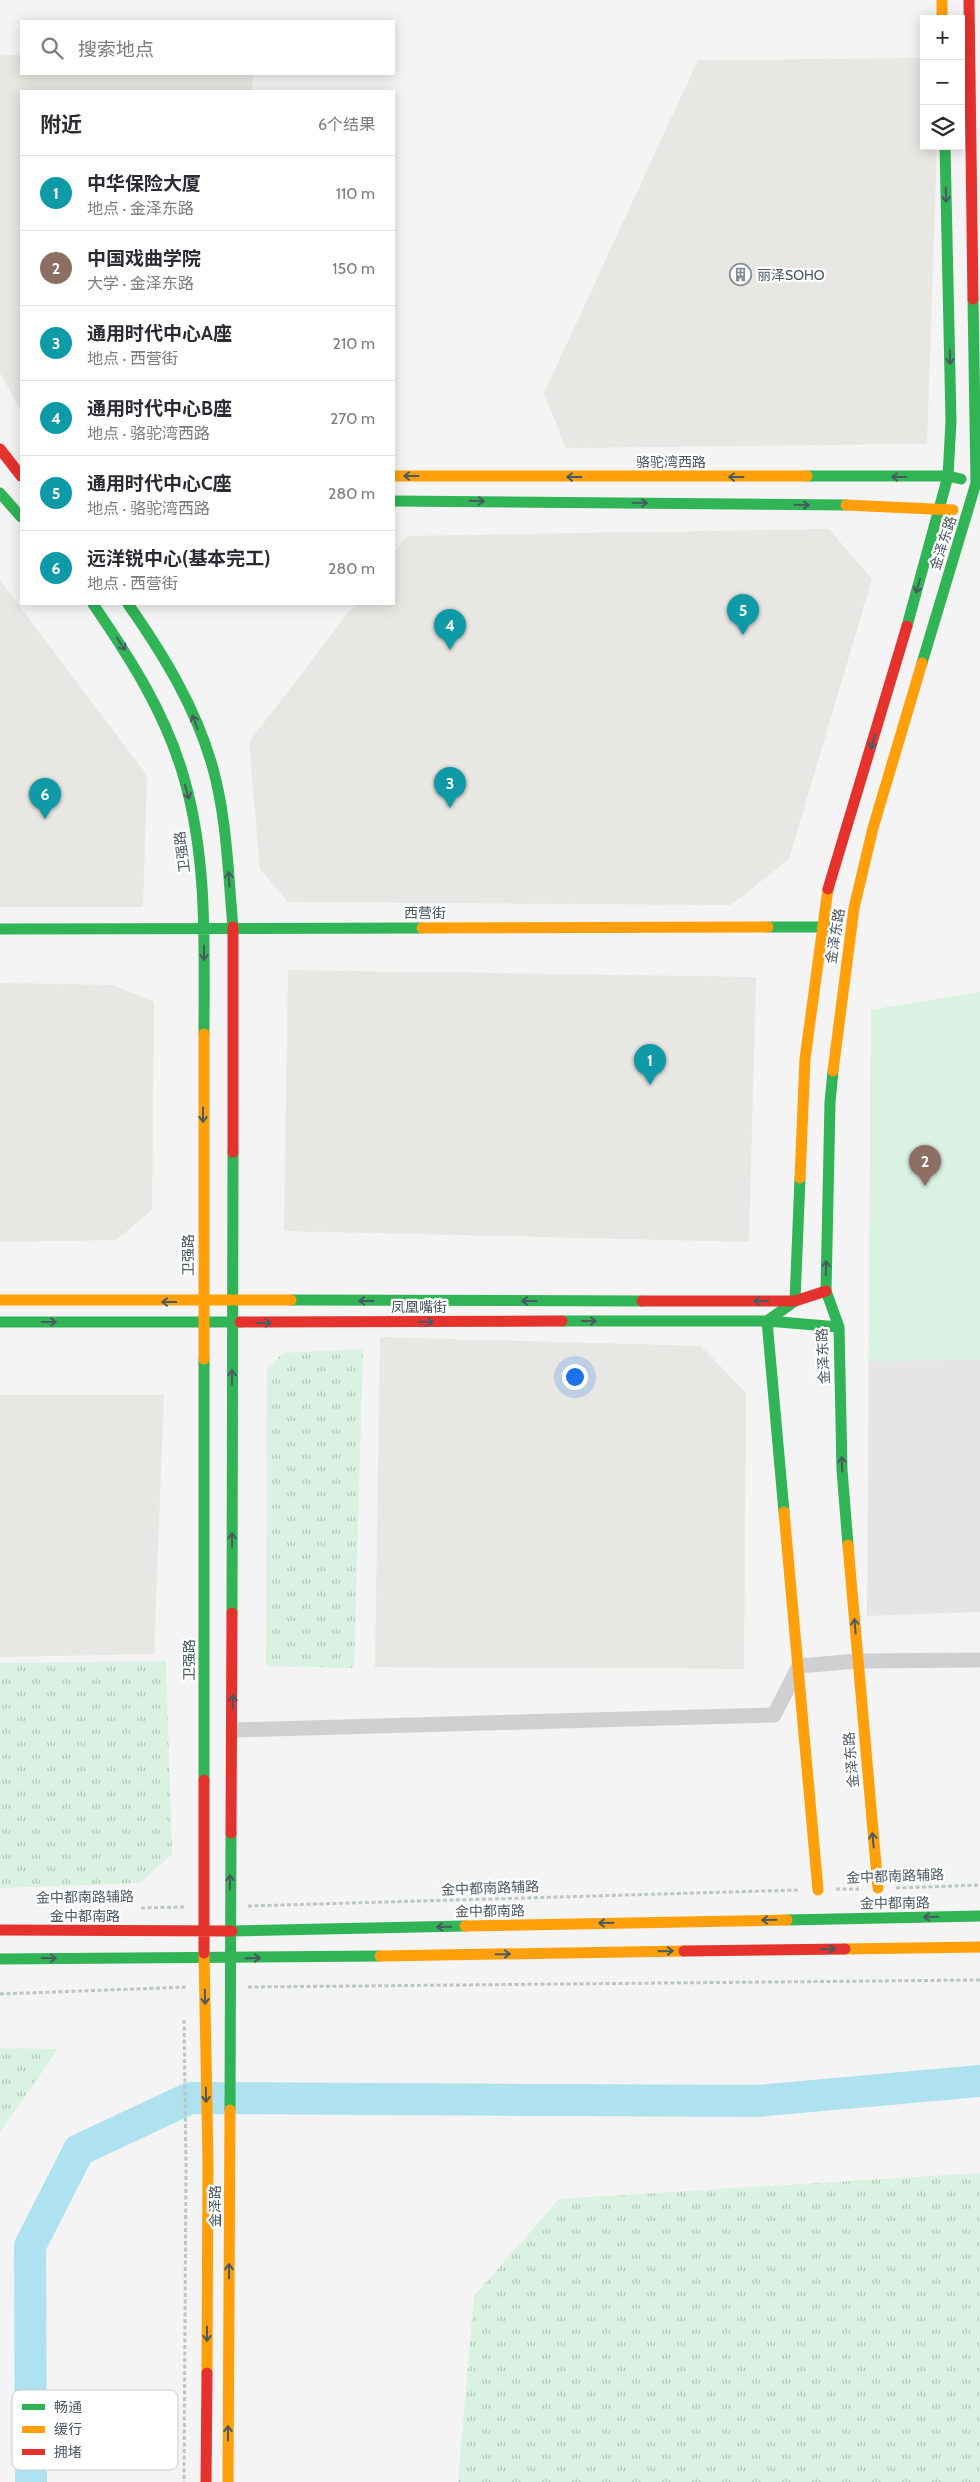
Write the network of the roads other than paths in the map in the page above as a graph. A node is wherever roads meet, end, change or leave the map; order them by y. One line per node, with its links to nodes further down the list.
1 (942, 0): 3 (street)
2 (969, 0): 11 (street, 金泽东路)
3 (942, 15)
4 (945, 150): 10 (street, 金泽东路, one-way to 10)
5 (0, 449): 7 (street)
6 (0, 474): 8 (street)
7 (20, 474)
8 (20, 475)
9 (395, 476): 10 (street, 骆驼湾西路, one-way to 9)
10 (948, 476): 11 (street, 骆驼湾西路); 15 (street, 金泽东路)
11 (978, 483): 16 (street, 金泽东路)
12 (1, 496): 13 (street); 17 (street)
13 (20, 498)
14 (395, 501): 15 (street, one-way to 15)
15 (940, 508): 16 (street); 20 (street, 金泽东路, one-way to 20)
16 (974, 514): 24 (street, 金泽东路)
17 (20, 516)
18 (94, 605): 22 (street, 卫强路, one-way to 22)
19 (129, 605): 23 (street, one-way to 19)
20 (822, 926): 23 (street, 西营街); 24 (street, 西营街); 27 (street, 金泽东路)
21 (0, 928): 22 (street, 西营街)
22 (204, 928): 23 (street, 西营街); 28 (street, 卫强路, one-way to 28)
23 (233, 928): 29 (street)
24 (850, 928): 25 (street, 金泽东路, one-way to 24)
25 (826, 1291): 27 (street, 凤凰嘴街); 34 (street, 金泽东路)
26 (0, 1300): 28 (street, 凤凰嘴街, one-way to 26)
27 (795, 1300): 29 (street, 凤凰嘴街, one-way to 29); 30 (street)
28 (203, 1302): 29 (street, 凤凰嘴街); 32 (street, 卫强路)
29 (232, 1302): 33 (street)
30 (767, 1321): 33 (street, 凤凰嘴街, one-way to 30); 34 (street, 凤凰嘴街); 37 (street)
31 (0, 1322): 32 (street, 凤凰嘴街, one-way to 32)
32 (203, 1323): 33 (street, 凤凰嘴街); 43 (street, 卫强路)
33 (232, 1323): 38 (street, one-way to 33)
34 (838, 1327): 36 (street, 金泽东路, one-way to 34)
35 (980, 1660): 36 (street)
36 (858, 1661): 37 (street); 39 (street, 金泽东路, one-way to 36)
37 (799, 1666): 38 (street); 40 (street)
38 (233, 1730): 44 (street, one-way to 38)
39 (878, 1888)
40 (818, 1890)
41 (980, 1916): 44 (street, 金中都南路, one-way to 44)
42 (0, 1930): 43 (street, 金中都南路)
43 (204, 1931): 44 (street, 金中都南路); 47 (street, 金泽路)
44 (229, 1931): 48 (street, 金泽路)
45 (980, 1947): 48 (street, one-way to 45)
46 (0, 1958): 47 (street, one-way to 47)
47 (204, 1958): 48 (street); 49 (street, 金泽路, one-way to 49)
48 (229, 1958): 50 (street, 金泽路, one-way to 48)
49 (206, 2482)
50 (228, 2482)

